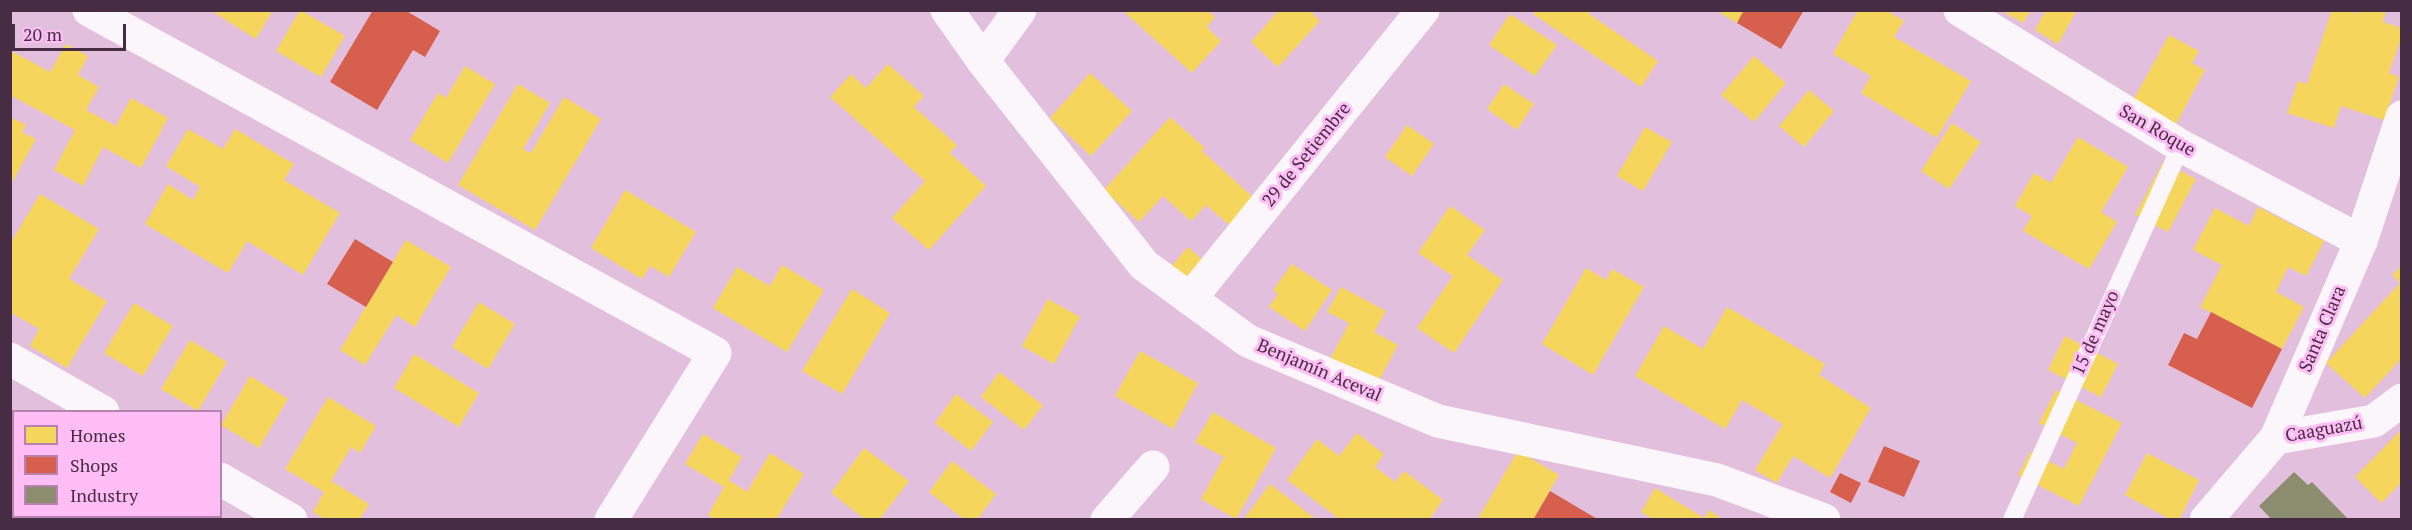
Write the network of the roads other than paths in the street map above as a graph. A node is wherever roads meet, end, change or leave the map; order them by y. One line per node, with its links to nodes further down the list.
1 (89, 10): 18 (street)
2 (947, 10): 6 (street, Benjamín Aceval)
3 (1020, 10): 6 (street)
4 (1423, 10): 10 (street, 29 de Setiembre)
5 (1960, 10): 8 (street, San Roque)
6 (983, 62): 10 (street, Benjamín Aceval)
7 (2402, 117): 9 (street, Santa Clara)
8 (2181, 146): 9 (street, San Roque); 21 (lane, 15 de mayo)
9 (2361, 241): 14 (street, Santa Clara)
10 (1190, 299): 20 (street, Benjamín Aceval)
11 (10, 359): 13 (street)
12 (2402, 400): 14 (street, Caaguazú)
13 (101, 410)
14 (2276, 438): 22 (street, Santa Clara)
15 (1153, 467): 19 (street)
16 (222, 480): 17 (street)
17 (291, 519)
18 (611, 519)
19 (1107, 519)
20 (1824, 519)
21 (2012, 519)
22 (2206, 519)

